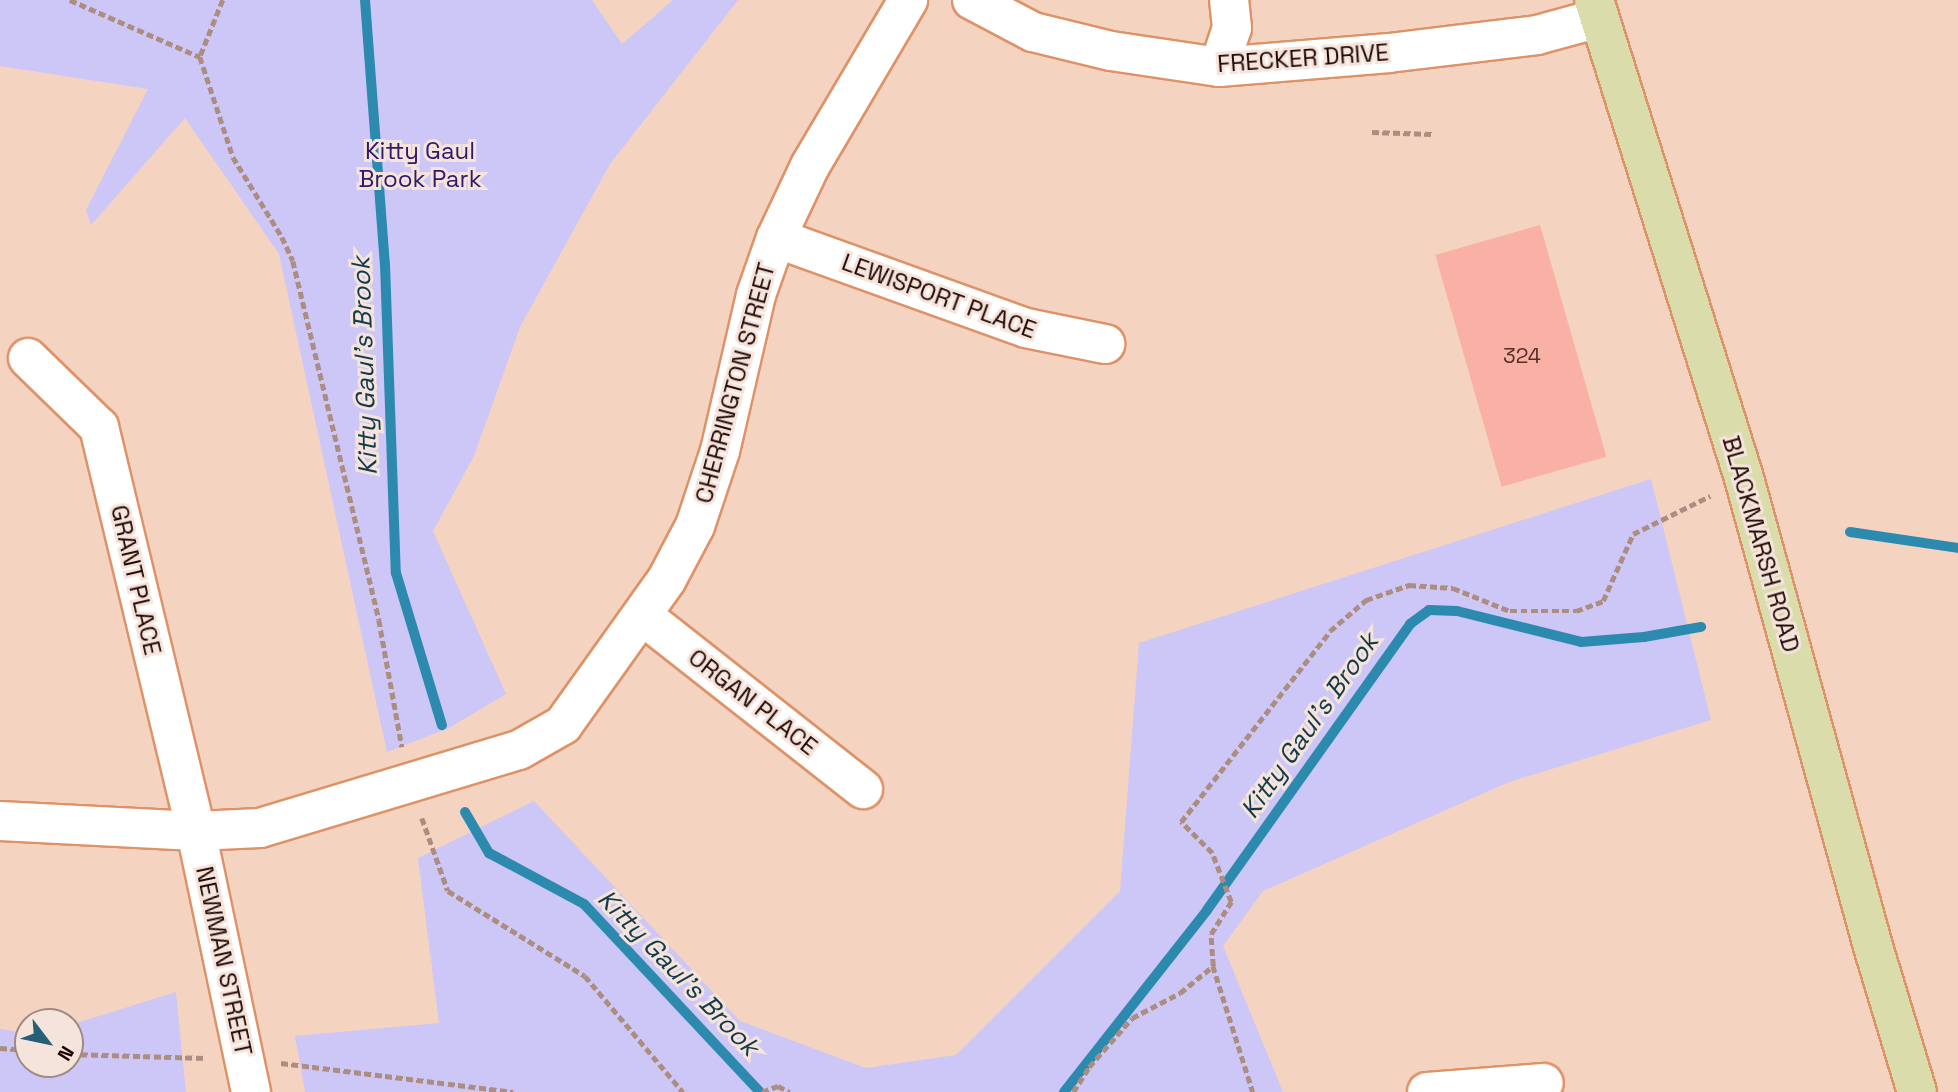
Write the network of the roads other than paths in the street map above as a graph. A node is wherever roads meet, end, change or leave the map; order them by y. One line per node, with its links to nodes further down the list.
1 (908, 0): 6 (street, CHERRINGTON STREET)
2 (972, 0): 5 (street, FRECKER DRIVE)
3 (1229, 0): 5 (street)
4 (1596, 9): 5 (street, FRECKER DRIVE); 16 (main road, BLACKMARSH ROAD)
5 (1219, 67)
6 (776, 238): 7 (street, LEWISPORT PLACE); 9 (street, CHERRINGTON STREET)
7 (1105, 344)
8 (28, 358): 12 (street, GRANT PLACE)
9 (643, 616): 10 (street, ORGAN PLACE); 12 (street, CHERRINGTON STREET)
10 (863, 789)
11 (0, 821): 12 (street, CHERRINGTON STREET)
12 (196, 831): 14 (street, NEWMAN STREET)
13 (1544, 1083): 15 (street)
14 (251, 1092)
15 (1427, 1092)
16 (1917, 1092)

